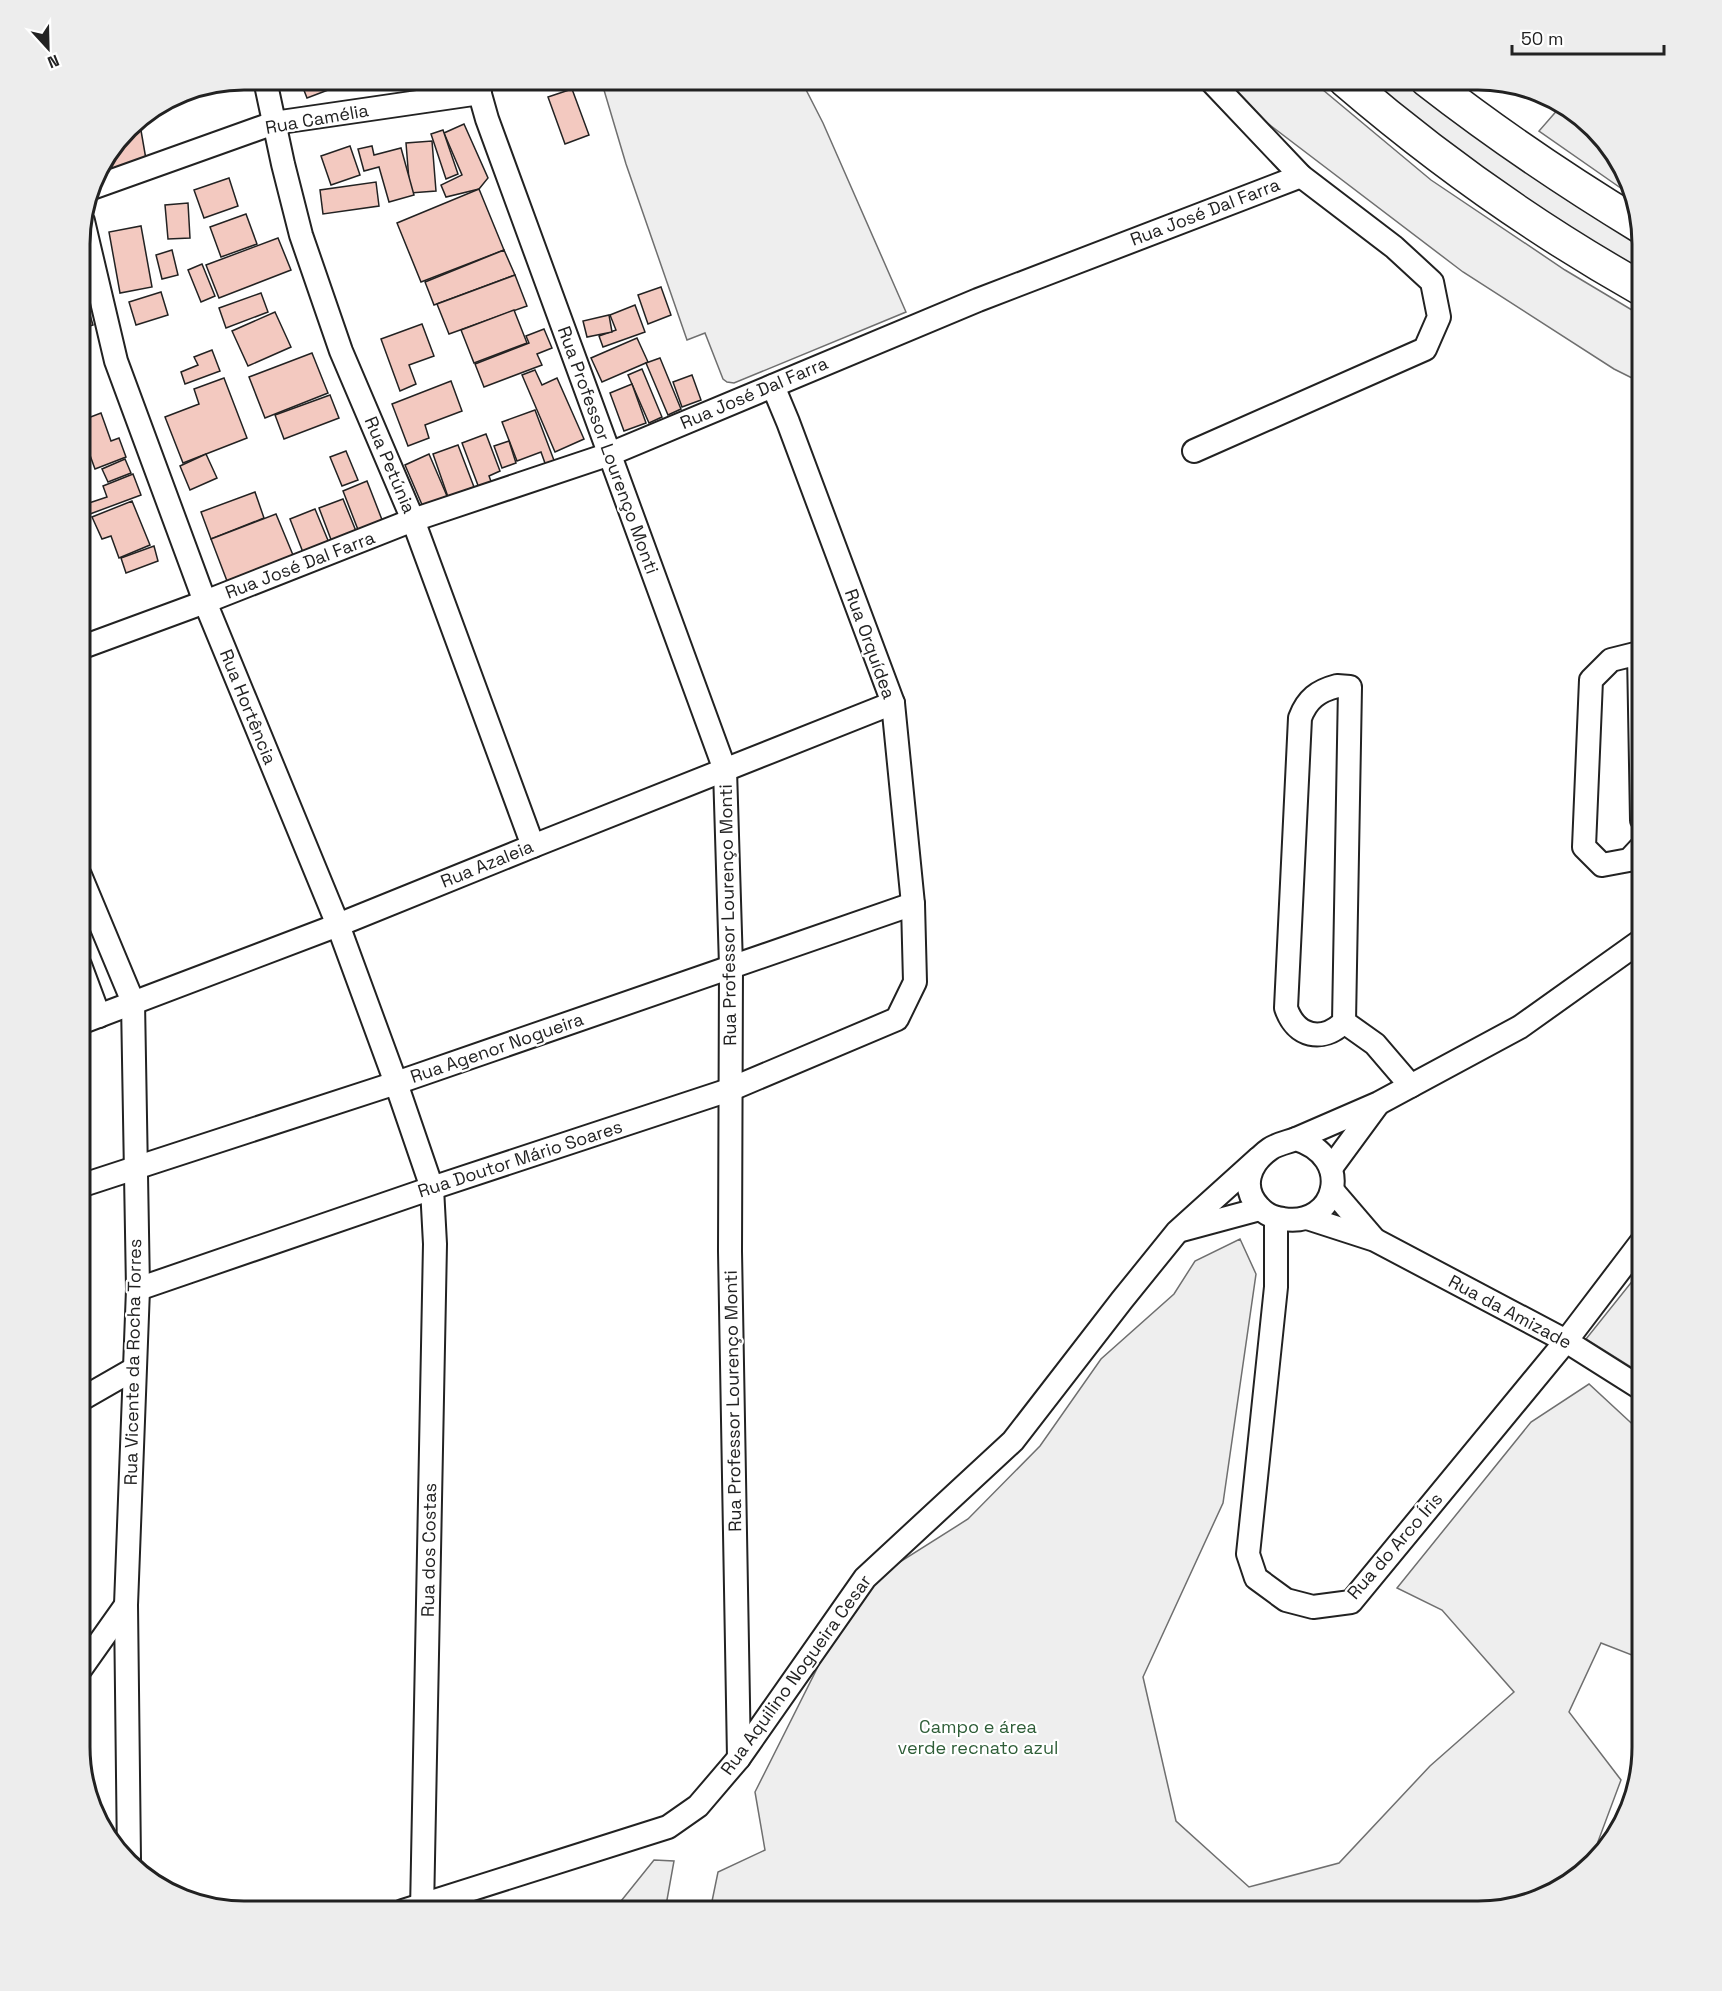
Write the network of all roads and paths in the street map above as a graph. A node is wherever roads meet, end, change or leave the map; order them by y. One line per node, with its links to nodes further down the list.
1 (267, 90): 7 (street, Rua Petúnia)
2 (456, 90): 7 (street, Rua Camélia)
3 (479, 90): 15 (street, Rua Professor Lourenço Monti)
4 (1219, 90): 8 (street, Rua José Dal Farra)
5 (1357, 90): 12 (highway)
6 (1440, 90): 10 (highway)
7 (274, 123): 9 (street, Rua Camélia); 16 (street, Rua Petúnia)
8 (1301, 176): 13 (street, Rua José Dal Farra); 14 (street)
9 (102, 184)
10 (1630, 220)
11 (90, 251): 17 (street, Rua Hortência)
12 (1632, 283)
13 (773, 386): 15 (street, Rua José Dal Farra); 20 (street, Rua Orquídea)
14 (1194, 451)
15 (610, 454): 16 (street, Rua José Dal Farra); 21 (street, Rua Professor Lourenço Monti)
16 (413, 520): 17 (street, Rua José Dal Farra); 22 (street, Rua Petúnia)
17 (205, 602): 18 (street, Rua José Dal Farra); 26 (street, Rua Hortência)
18 (90, 644)
19 (1632, 655): 23 (street)
20 (893, 703): 21 (street, Rua Azaleia); 25 (street, Rua Orquídea)
21 (725, 770): 22 (street, Rua Azaleia); 28 (street, Rua Professor Lourenço Monti)
22 (533, 846): 26 (street, Rua Azaleia)
23 (1632, 857)
24 (90, 898): 29 (street, Rua Vicente da Rocha Torres)
25 (914, 904): 28 (street, Rua Agenor Nogueira); 31 (street, Rua Orquídea)
26 (338, 925): 29 (street, Rua Azaleia); 33 (street, Rua Hortência)
27 (1632, 947): 34 (street)
28 (730, 966): 33 (street, Rua Agenor Nogueira); 35 (street, Rua Professor Lourenço Monti)
29 (133, 1002): 30 (street, Rua Azaleia); 39 (street, Rua Vicente da Rocha Torres)
30 (90, 1019)
31 (897, 1019): 35 (street, Rua Doutor Mário Soares)
32 (1344, 1023): 32 (street); 34 (street)
33 (396, 1083): 39 (street, Rua Agenor Nogueira); 42 (street, Rua Hortência)
34 (1411, 1086): 36 (street)
35 (729, 1090): 42 (street, Rua Doutor Mário Soares); 55 (street, Rua Professor Lourenço Monti)
36 (1379, 1103): 37 (street); 40 (street)
37 (1296, 1139): 38 (street); 40 (street)
38 (1259, 1158): 43 (street); 45 (street, Rua Aquilino Nogueira Cesar)
39 (135, 1167): 41 (street, Rua Agenor Nogueira); 48 (street, Rua Vicente da Rocha Torres)
40 (1331, 1179): 44 (street); 46 (street, Rua da Amizade)
41 (90, 1183)
42 (432, 1188): 48 (street, Rua Doutor Mário Soares); 57 (street, Rua dos Costas)
43 (1268, 1213): 44 (street); 45 (street); 49 (street, Rua do Arco Íris)
44 (1307, 1218): 46 (street, Rua da Amizade)
45 (1177, 1232): 55 (street, Rua Aquilino Nogueira Cesar)
46 (1375, 1240): 49 (street, Rua da Amizade)
47 (1632, 1254): 49 (street, Rua do Arco Íris)
48 (138, 1289): 50 (street, Rua Vicente da Rocha Torres)
49 (1566, 1341): 51 (street, Rua da Amizade)
50 (134, 1369): 52 (street); 53 (street, Rua Vicente da Rocha Torres)
51 (1632, 1383)
52 (90, 1394)
53 (126, 1605): 54 (street); 56 (street, Rua Vicente da Rocha Torres)
54 (90, 1656)
55 (739, 1758): 58 (street, Rua Aquilino Nogueira Cesar)
56 (129, 1849)
57 (416, 1901)
58 (441, 1901)

